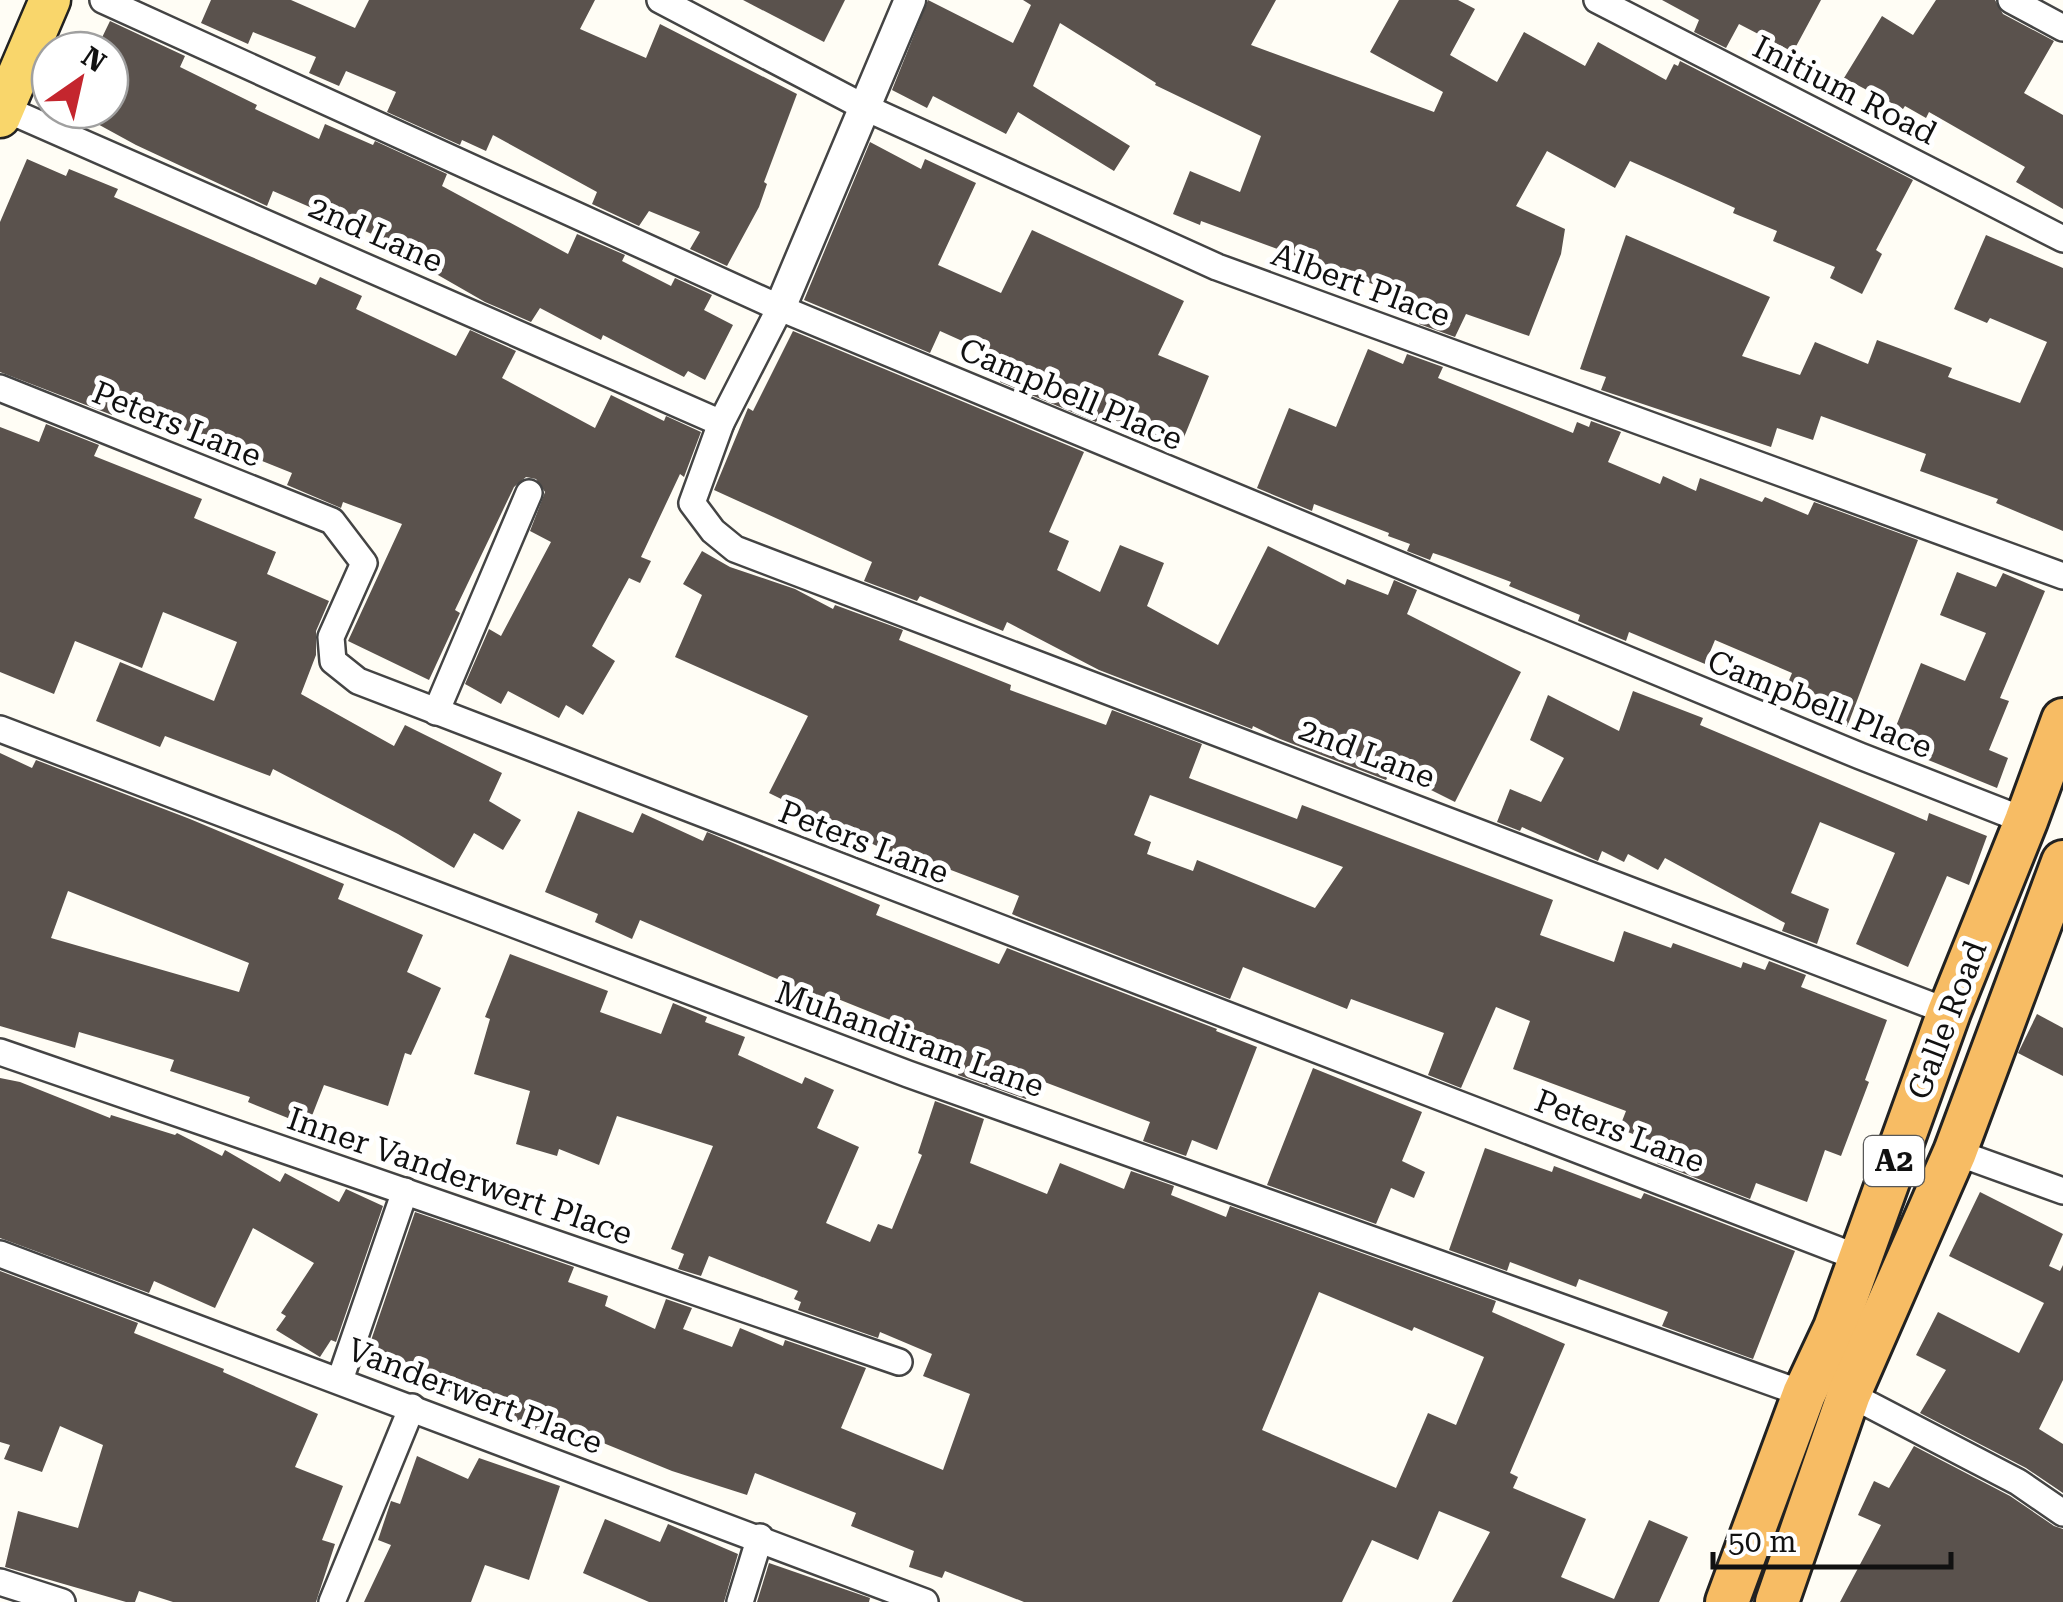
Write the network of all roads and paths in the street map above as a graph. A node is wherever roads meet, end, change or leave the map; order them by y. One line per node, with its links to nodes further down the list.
1 (50, 0): 9 (main road)
2 (103, 0): 11 (street, Campbell Place)
3 (660, 0): 8 (street, Albert Place)
4 (910, 0): 8 (street)
5 (1596, 0): 10 (street, Initium Road)
6 (2010, 0): 7 (street)
7 (2063, 28)
8 (864, 107): 11 (street); 15 (street, Albert Place)
9 (2, 113): 13 (street, 2nd Lane)
10 (2063, 239)
11 (780, 308): 13 (street); 19 (street, Campbell Place)
12 (0, 388): 16 (street, Peters Lane)
13 (721, 423): 21 (street, 2nd Lane)
14 (529, 493): 16 (street)
15 (2063, 576)
16 (436, 712): 28 (street, Peters Lane)
17 (2063, 720): 19 (highway, Galle Road / A2)
18 (0, 729): 31 (street, Muhandiram Lane)
19 (2026, 821): 21 (highway, Galle Road / A2)
20 (2063, 862): 22 (highway, Galle Road / A2)
21 (1949, 1012): 22 (street, 2nd Lane); 28 (highway, Galle Road / A2)
22 (1999, 1035): 24 (highway, Galle Road / A2)
23 (0, 1052): 25 (street, Inner Vanderwert Place)
24 (1955, 1152): 26 (street); 32 (highway, Galle Road / A2)
25 (406, 1190): 29 (street, Inner Vanderwert Place); 30 (street)
26 (2063, 1191)
27 (0, 1254): 30 (street, Vanderwert Place)
28 (1858, 1258): 31 (highway, Galle Road / A2)
29 (899, 1362)
30 (340, 1380): 33 (street, Vanderwert Place)
31 (1804, 1394): 41 (highway, Galle Road / A2)
32 (1848, 1394): 34 (street); 42 (highway, Galle Road / A2)
33 (412, 1407): 35 (street, Vanderwert Place); 38 (street)
34 (2063, 1513)
35 (760, 1537): 39 (street); 40 (street, Vanderwert Place)
36 (0, 1582): 37 (street)
37 (62, 1602)
38 (332, 1602)
39 (740, 1602)
40 (925, 1602)
41 (1726, 1602)
42 (1776, 1602)

